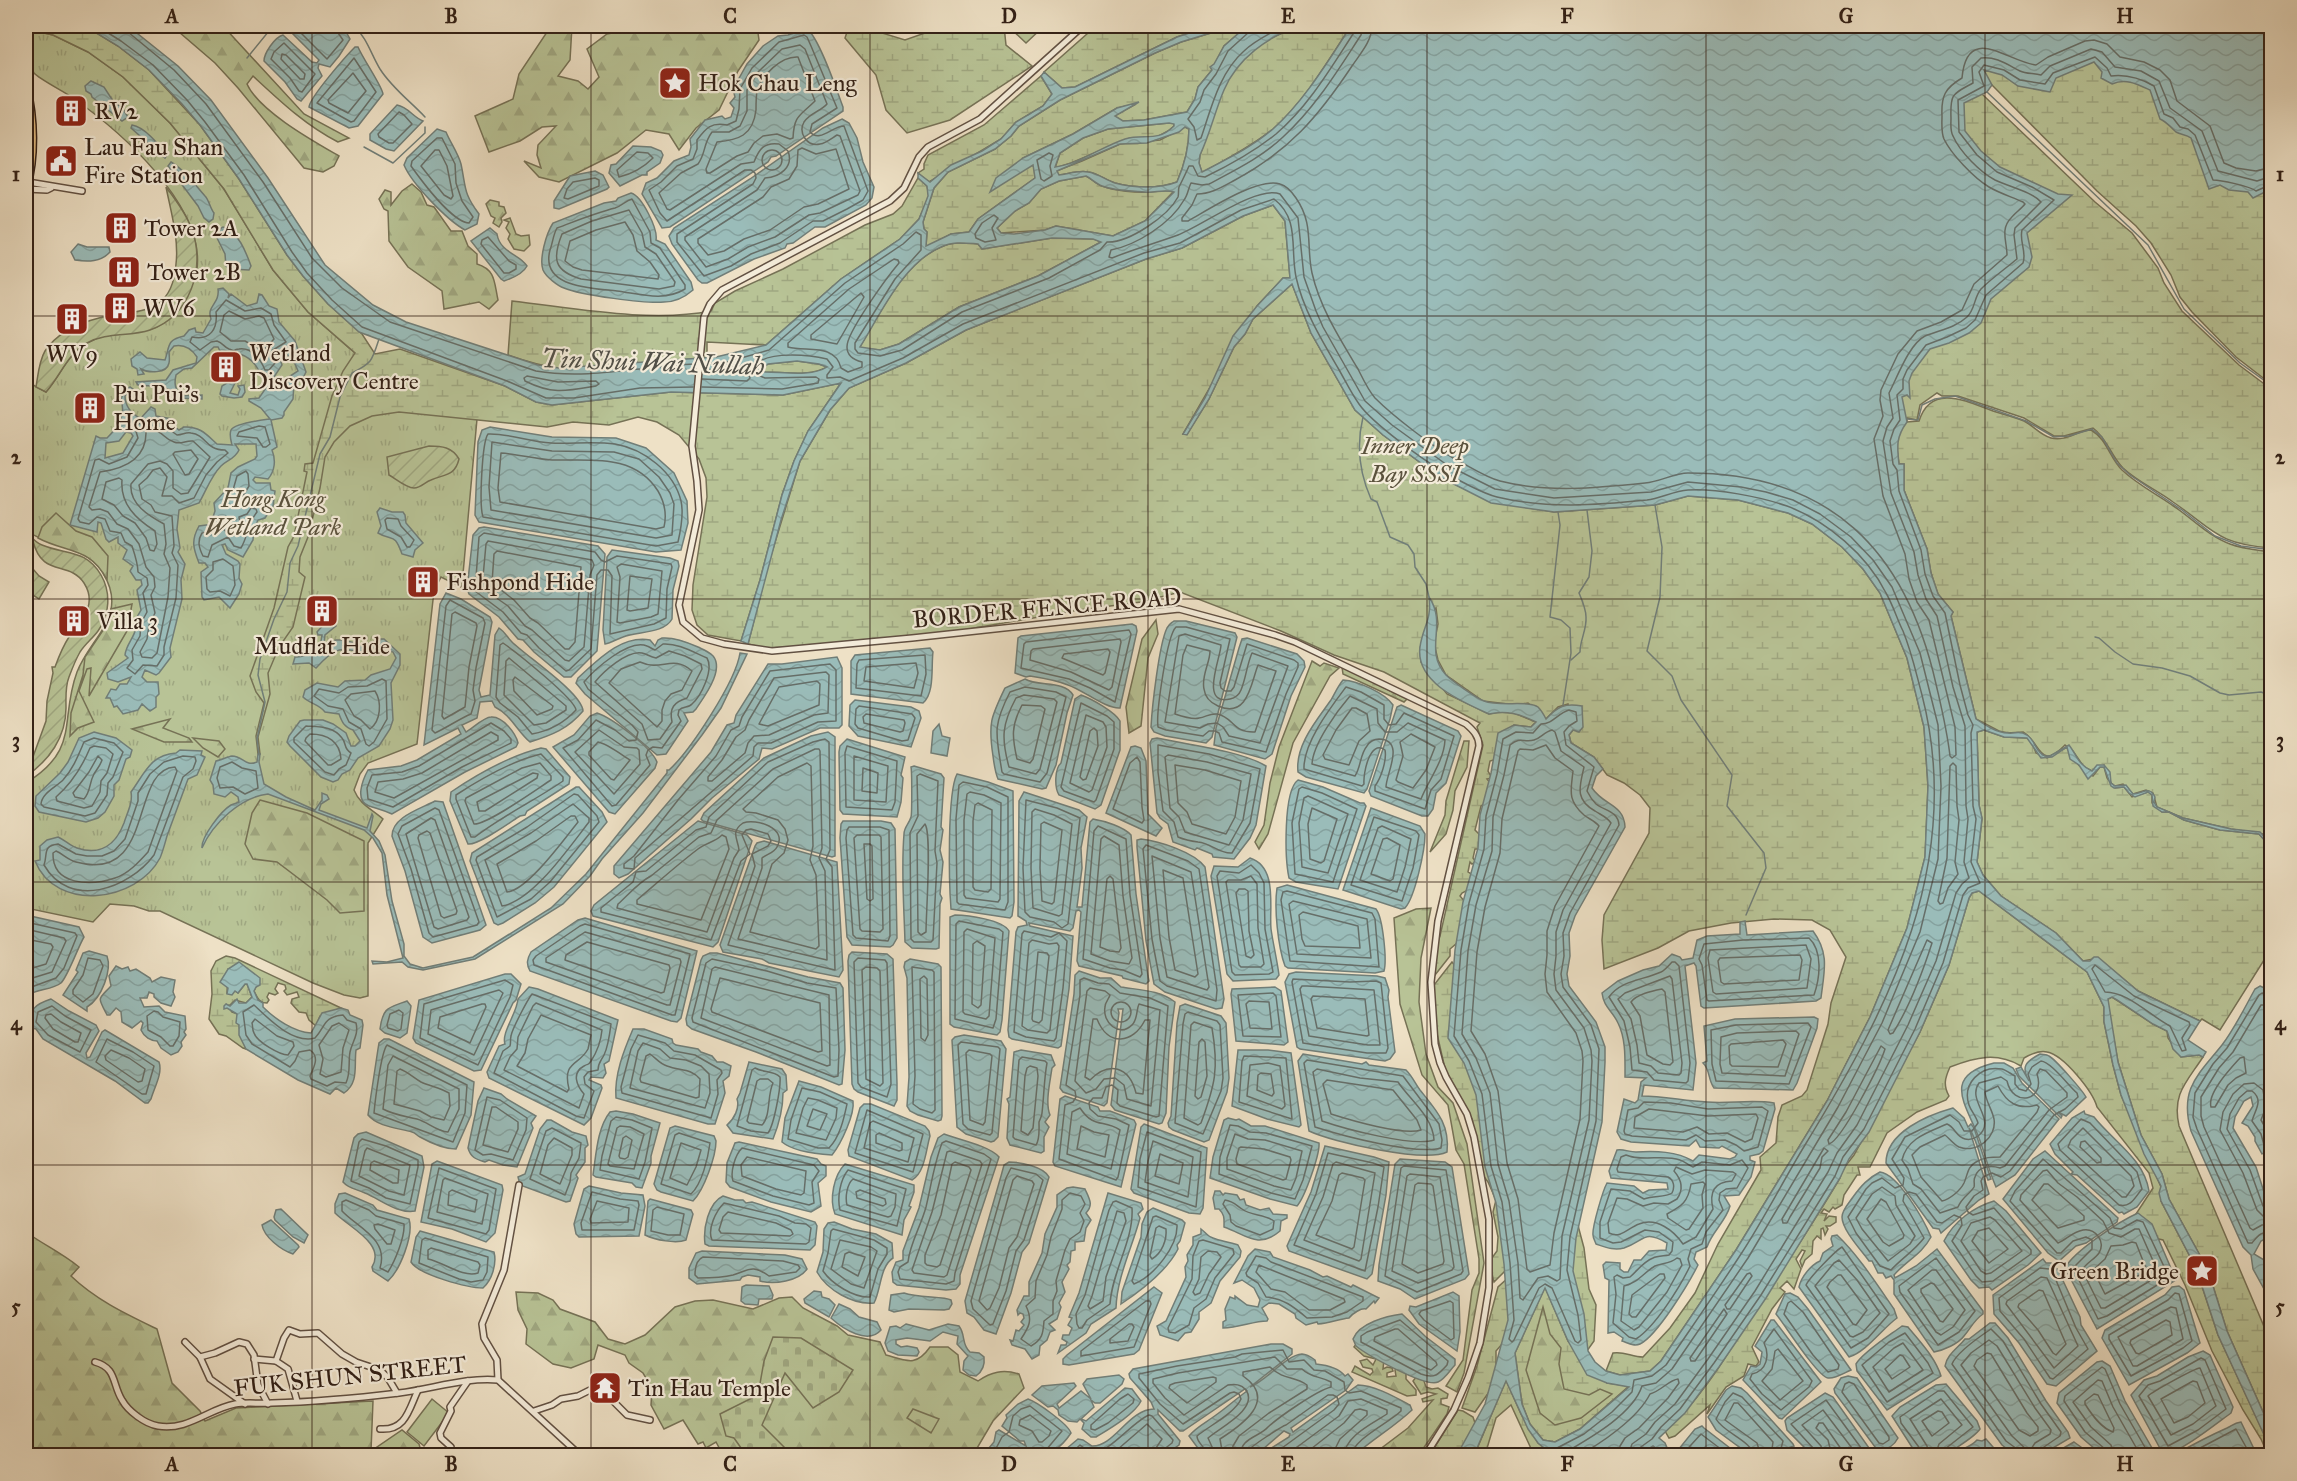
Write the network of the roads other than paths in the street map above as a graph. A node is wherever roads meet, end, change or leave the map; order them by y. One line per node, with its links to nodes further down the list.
1 (1083, 26): 23 (street, BORDER FENCE ROAD)
2 (26, 86): 3 (main road)
3 (26, 186): 4 (street)
4 (82, 191)
5 (519, 1185): 11 (street)
6 (185, 1342): 7 (street)
7 (200, 1357): 8 (street); 16 (street)
8 (254, 1359): 9 (street); 17 (street)
9 (276, 1361): 14 (street); 15 (street)
10 (94, 1362): 16 (street, FUK SHUN STREET)
11 (498, 1380): 12 (street, FUK SHUN STREET); 18 (street, FUK SHUN STREET)
12 (468, 1382): 13 (street, FUK SHUN STREET); 21 (street)
13 (418, 1390): 14 (street, FUK SHUN STREET); 20 (street)
14 (398, 1393): 15 (street, FUK SHUN STREET)
15 (297, 1401): 17 (street, FUK SHUN STREET)
16 (245, 1404): 17 (street, FUK SHUN STREET)
17 (268, 1404)
18 (534, 1412): 19 (street); 22 (street, FUK SHUN STREET)
19 (650, 1420)
20 (380, 1429)
21 (450, 1455)
22 (581, 1455)
23 (1425, 1455)

